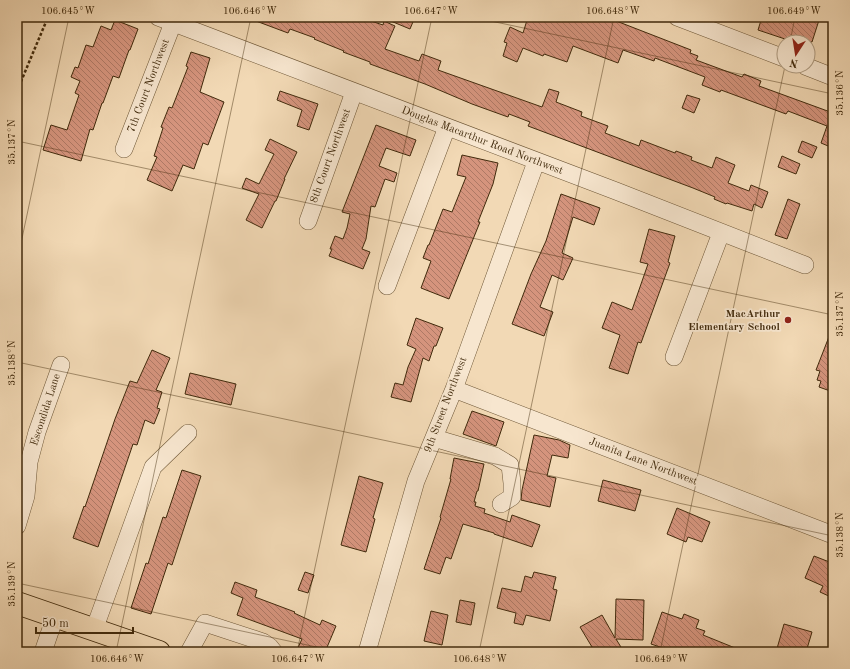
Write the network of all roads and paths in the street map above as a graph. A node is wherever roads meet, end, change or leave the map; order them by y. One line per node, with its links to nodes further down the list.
1 (48, 17): 7 (path)
2 (676, 17): 4 (street)
3 (165, 20): 8 (street, Douglas Macarthur Road Northwest); 10 (street, 7th Court Northwest)
4 (776, 55)
5 (816, 68): 6 (street)
6 (832, 72)
7 (17, 91)
8 (354, 92): 9 (street, Douglas Macarthur Road Northwest); 12 (street, 8th Court Northwest)
9 (447, 128): 11 (street, Douglas Macarthur Road Northwest); 15 (street)
10 (124, 149)
11 (536, 162): 13 (street, Douglas Macarthur Road Northwest); 18 (street, 9th Street Northwest)
12 (308, 221)
13 (721, 233): 14 (street, Douglas Macarthur Road Northwest); 16 (street)
14 (805, 266)
15 (387, 286)
16 (674, 357)
17 (61, 365): 22 (street, Escondida Lane)
18 (454, 389): 20 (street, 9th Street Northwest); 23 (street, Juanita Lane Northwest)
19 (188, 433): 26 (street)
20 (434, 438): 21 (street); 32 (street, 9th Street Northwest)
21 (501, 504)
22 (17, 526)
23 (833, 535)
24 (17, 603): 25 (main road)
25 (55, 617): 26 (main road); 28 (street)
26 (94, 630): 27 (main road)
27 (122, 646): 29 (main road)
28 (43, 652)
29 (159, 652)
30 (189, 652): 31 (street)
31 (274, 652)
32 (367, 652)

